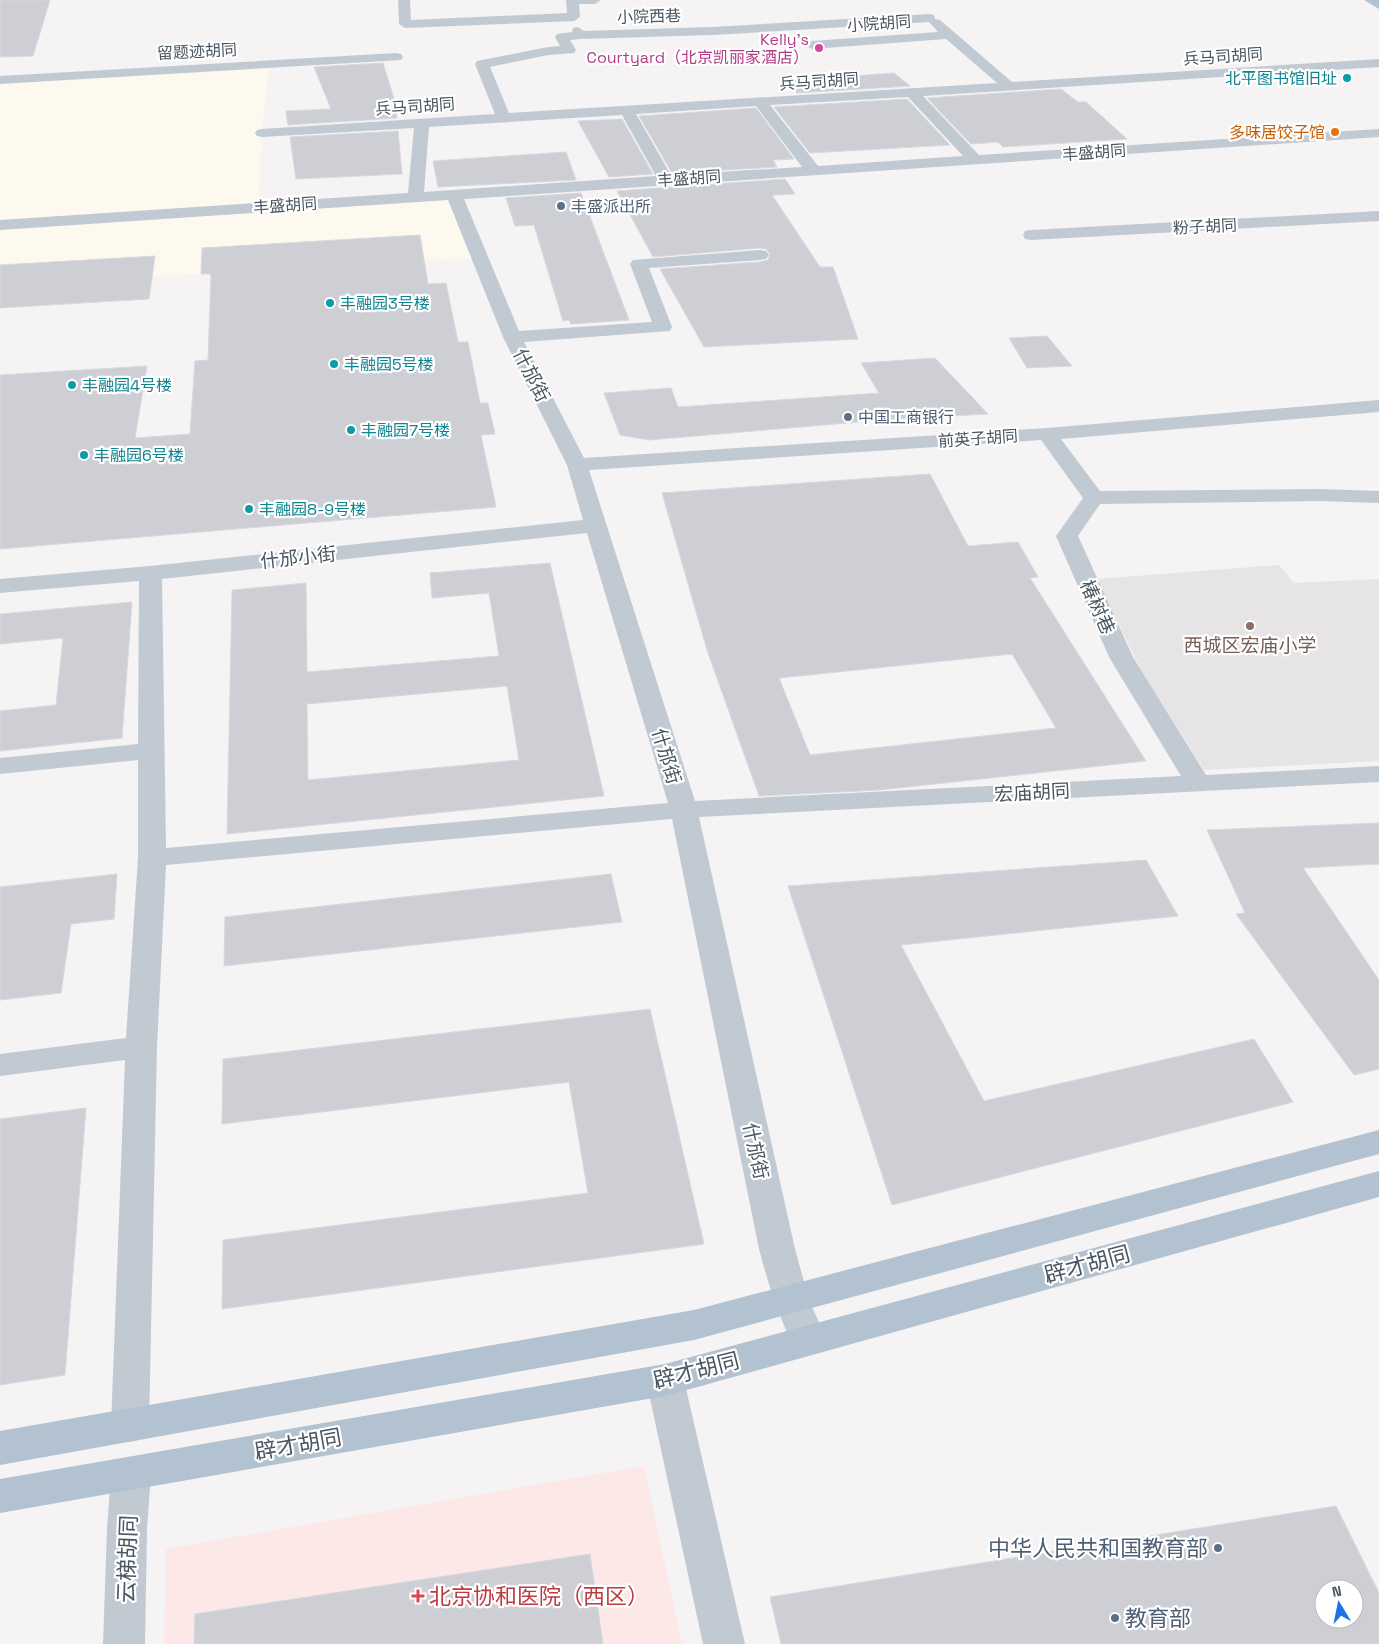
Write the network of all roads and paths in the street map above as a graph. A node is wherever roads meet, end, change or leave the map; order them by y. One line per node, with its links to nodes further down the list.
1 (404, 0): 7 (street)
2 (595, 0): 4 (street)
3 (1370, 0): 5 (main road)
4 (572, 1): 7 (street)
5 (1379, 5)
6 (917, 6): 8 (street, 小院胡同)
7 (574, 18): 9 (street)
8 (929, 18): 9 (street, 小院西巷); 10 (street, 小院胡同)
9 (580, 35): 19 (street)
10 (948, 35): 11 (street, 小院胡同); 15 (street, 小院胡同)
11 (812, 45)
12 (396, 57): 14 (street, 留题迹胡同)
13 (1379, 63): 15 (street, 兵马司胡同)
14 (0, 80)
15 (1010, 87): 16 (street, 兵马司胡同)
16 (912, 93): 17 (street, 兵马司胡同); 23 (street)
17 (760, 102): 18 (street, 兵马司胡同); 24 (street)
18 (627, 110): 19 (street, 兵马司胡同); 25 (street)
19 (504, 118): 20 (street, 兵马司胡同)
20 (422, 123): 21 (street, 兵马司胡同); 27 (street)
21 (262, 133)
22 (1379, 133): 23 (street, 丰盛胡同)
23 (975, 160): 24 (street, 丰盛胡同)
24 (813, 170): 25 (street, 丰盛胡同)
25 (666, 180): 26 (street, 丰盛胡同)
26 (454, 194): 27 (street, 丰盛胡同); 32 (street, 什邡街)
27 (416, 197): 29 (street, 丰盛胡同)
28 (1379, 216): 30 (street, 粉子胡同)
29 (0, 225)
30 (1031, 235)
31 (760, 255): 32 (street)
32 (512, 337): 35 (street, 什邡街)
33 (1379, 406): 34 (street, 前英子胡同)
34 (1047, 434): 35 (street, 前英子胡同); 37 (street)
35 (577, 465): 38 (street, 什邡街)
36 (1379, 497): 37 (street)
37 (1094, 498): 44 (street, 椿树巷)
38 (595, 525): 39 (street, 什邡小街); 45 (street, 什邡街)
39 (150, 573): 40 (street, 什邡小街); 41 (street)
40 (0, 586)
41 (150, 751): 42 (street); 46 (street)
42 (0, 766)
43 (1379, 774): 44 (street, 宏庙胡同)
44 (1198, 783): 45 (street, 宏庙胡同)
45 (684, 810): 46 (street, 宏庙胡同); 51 (street, 什邡街)
46 (152, 858): 47 (street)
47 (141, 1047): 48 (street); 54 (street)
48 (0, 1065)
49 (1379, 1142): 51 (main road)
50 (1379, 1184): 52 (main road, 辟才胡同)
51 (791, 1300): 52 (street, 什邡街); 54 (main road)
52 (809, 1340): 53 (main road, 辟才胡同)
53 (665, 1380): 56 (main road, 辟才胡同); 59 (street)
54 (130, 1426): 55 (main road)
55 (0, 1448)
56 (131, 1474): 57 (main road, 辟才胡同); 58 (street, 云梯胡同)
57 (0, 1496)
58 (124, 1644)
59 (724, 1644)

